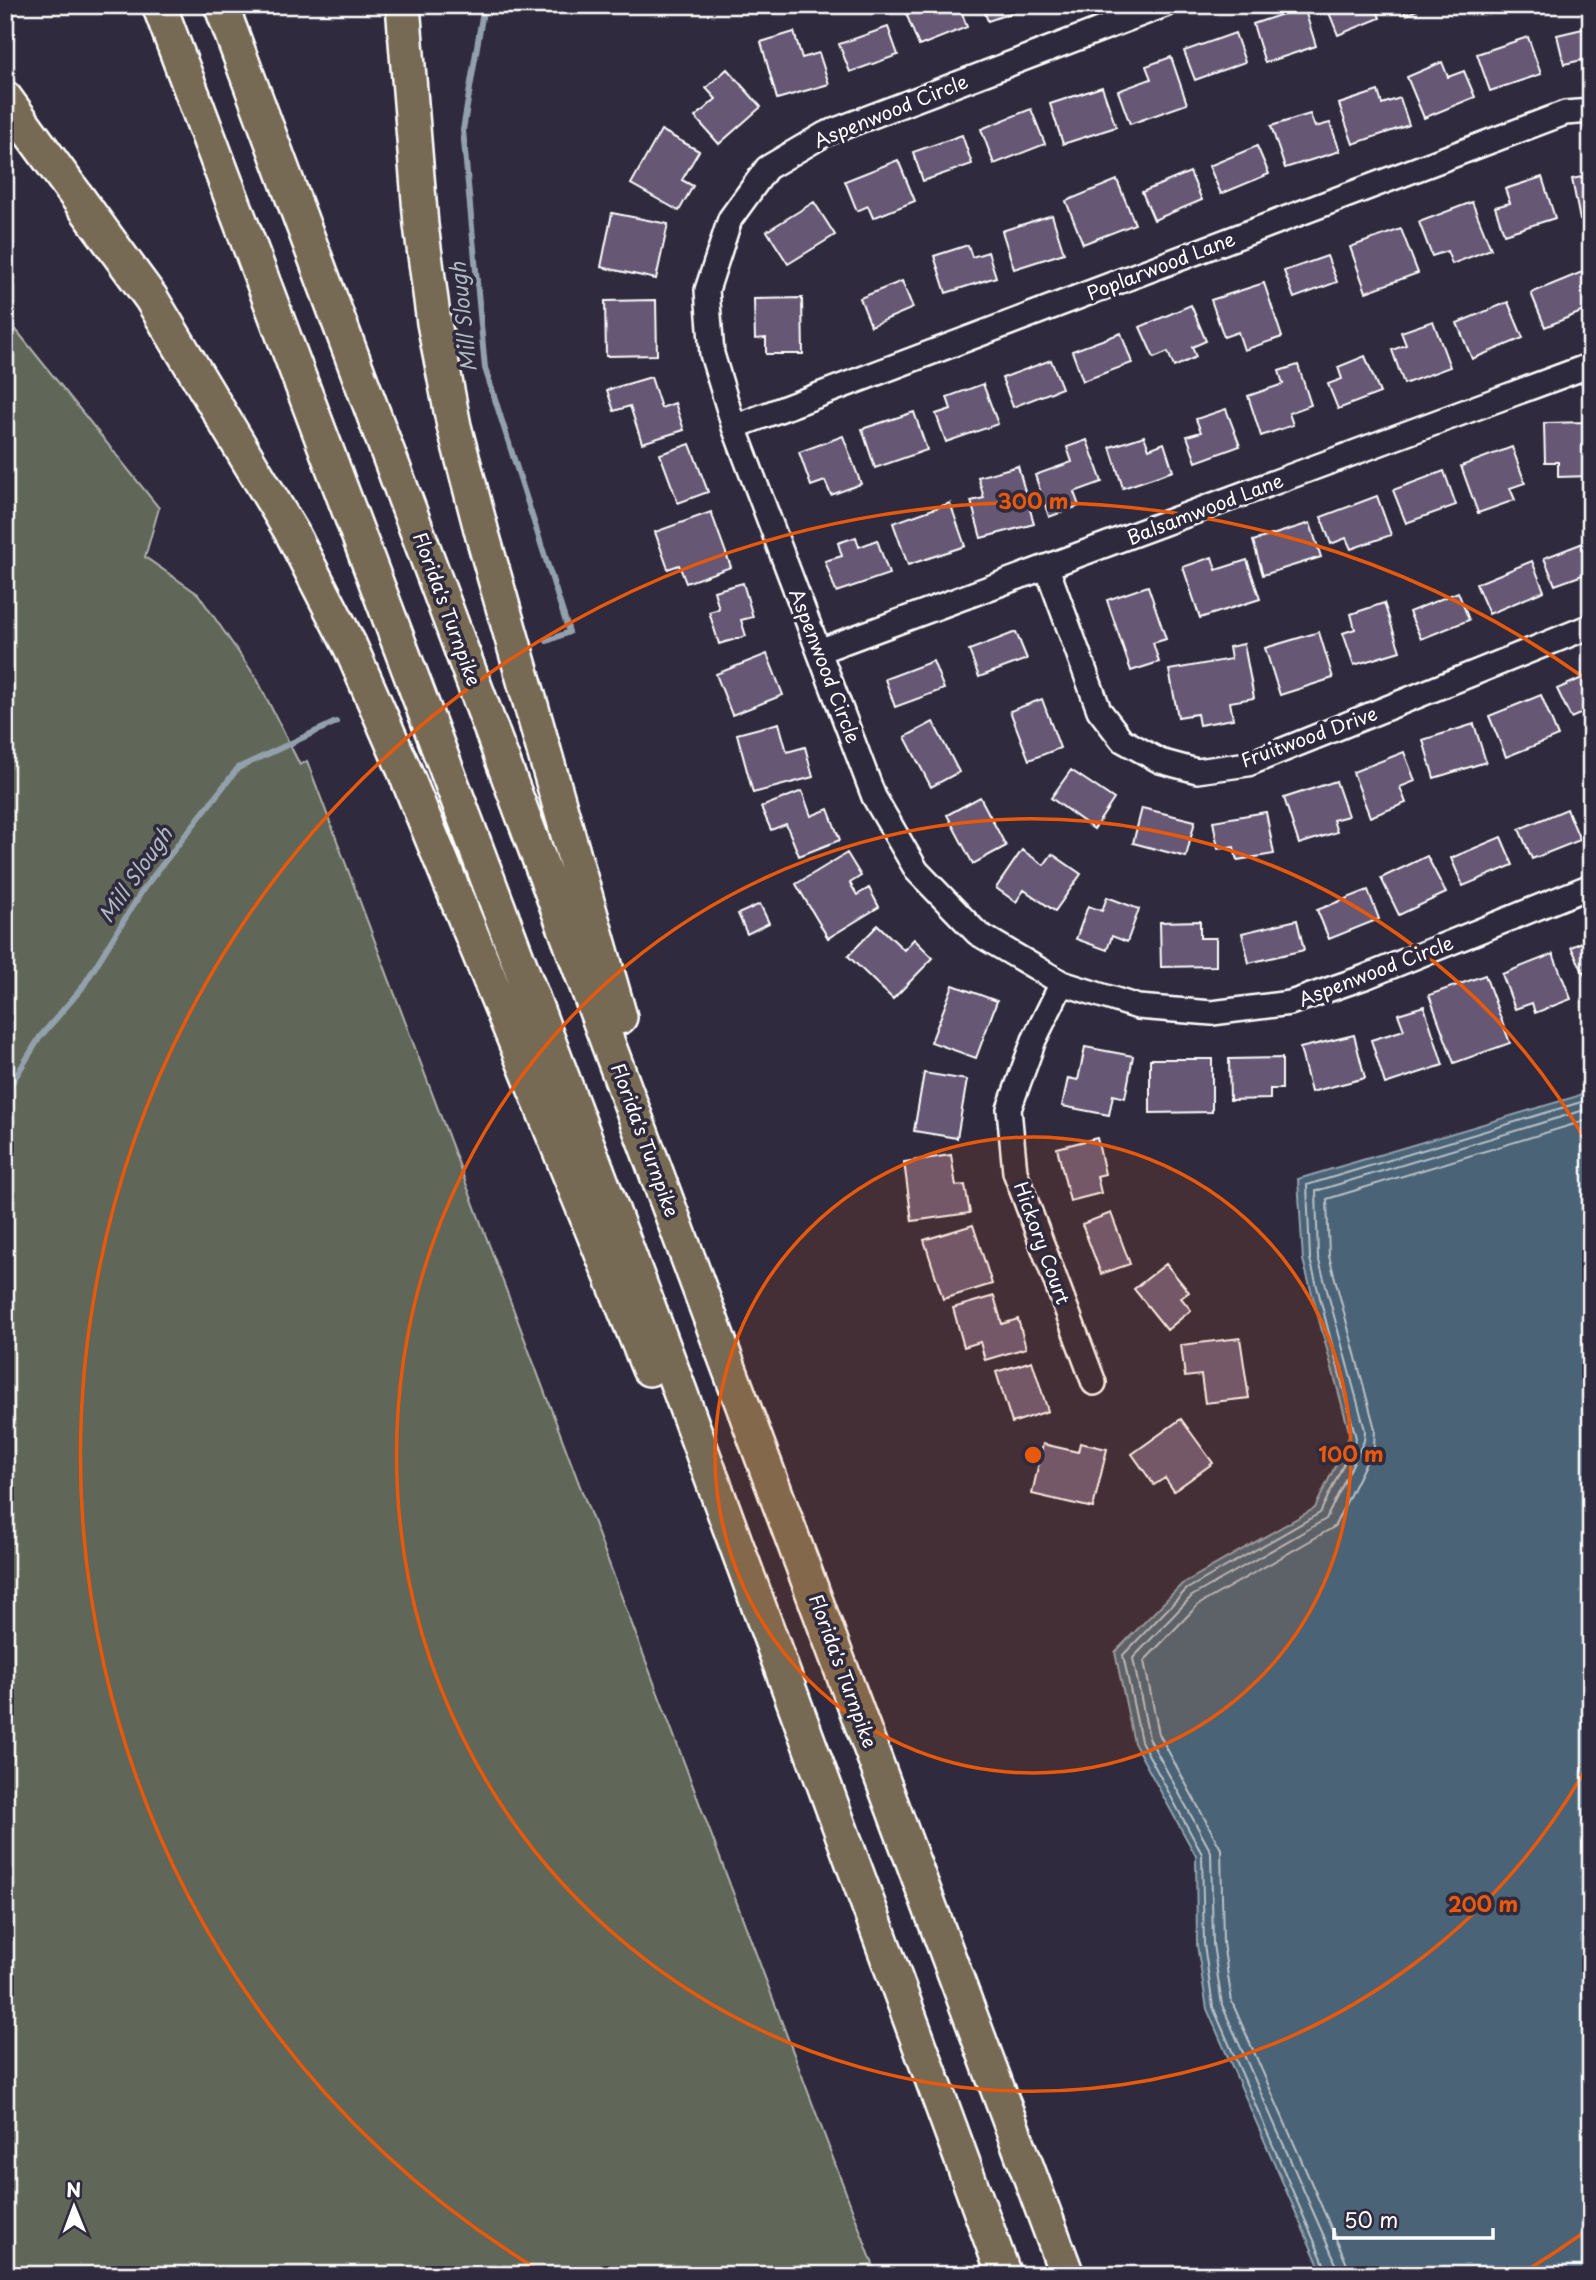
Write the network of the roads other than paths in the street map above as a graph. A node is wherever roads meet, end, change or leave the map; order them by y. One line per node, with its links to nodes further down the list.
1 (159, 5): 16 (highway)
2 (221, 5): 14 (highway, Florida's Turnpike)
3 (402, 5): 14 (highway)
4 (1165, 5): 8 (street, Aspenwood Circle)
5 (5, 98): 16 (highway)
6 (1591, 111): 8 (street, Poplarwood Lane)
7 (1591, 365): 9 (street, Balsamwood Lane)
8 (734, 427): 11 (street, Aspenwood Circle)
9 (1047, 568): 10 (street, Fruitwood Drive); 11 (street, Balsamwood Lane)
10 (1591, 626)
11 (819, 651): 13 (street, Aspenwood Circle)
12 (1591, 886): 13 (street, Aspenwood Circle)
13 (1062, 984): 15 (street, Hickory Court)
14 (660, 1179): 18 (highway, Florida's Turnpike)
15 (1094, 1383)
16 (838, 1824): 17 (highway)
17 (1004, 2275)
18 (1067, 2275)

